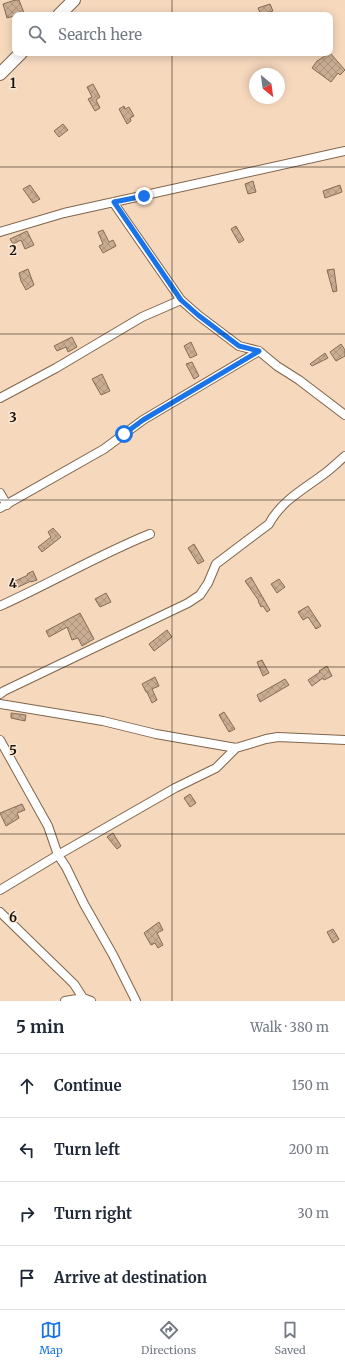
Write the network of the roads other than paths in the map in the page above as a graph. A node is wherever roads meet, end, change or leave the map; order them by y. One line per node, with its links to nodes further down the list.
1 (74, 0): 2 (main road)
2 (62, 12)
3 (18, 56): 4 (main road)
4 (0, 74)
5 (345, 151): 6 (street)
6 (114, 202): 7 (street); 8 (street)
7 (0, 232)
8 (181, 300): 9 (street); 10 (street)
9 (259, 351): 11 (street); 14 (street)
10 (0, 398)
11 (345, 415)
12 (345, 456): 17 (street)
13 (0, 493): 14 (street)
14 (3, 507)
15 (150, 534): 16 (street)
16 (0, 606)
17 (0, 694)
18 (0, 704): 21 (street)
19 (0, 740): 22 (street)
20 (345, 740): 21 (street)
21 (236, 748): 22 (street)
22 (58, 855): 23 (street); 27 (street)
23 (0, 890)
24 (0, 912): 25 (street)
25 (87, 999): 26 (street)
26 (65, 1001)
27 (136, 1001)

